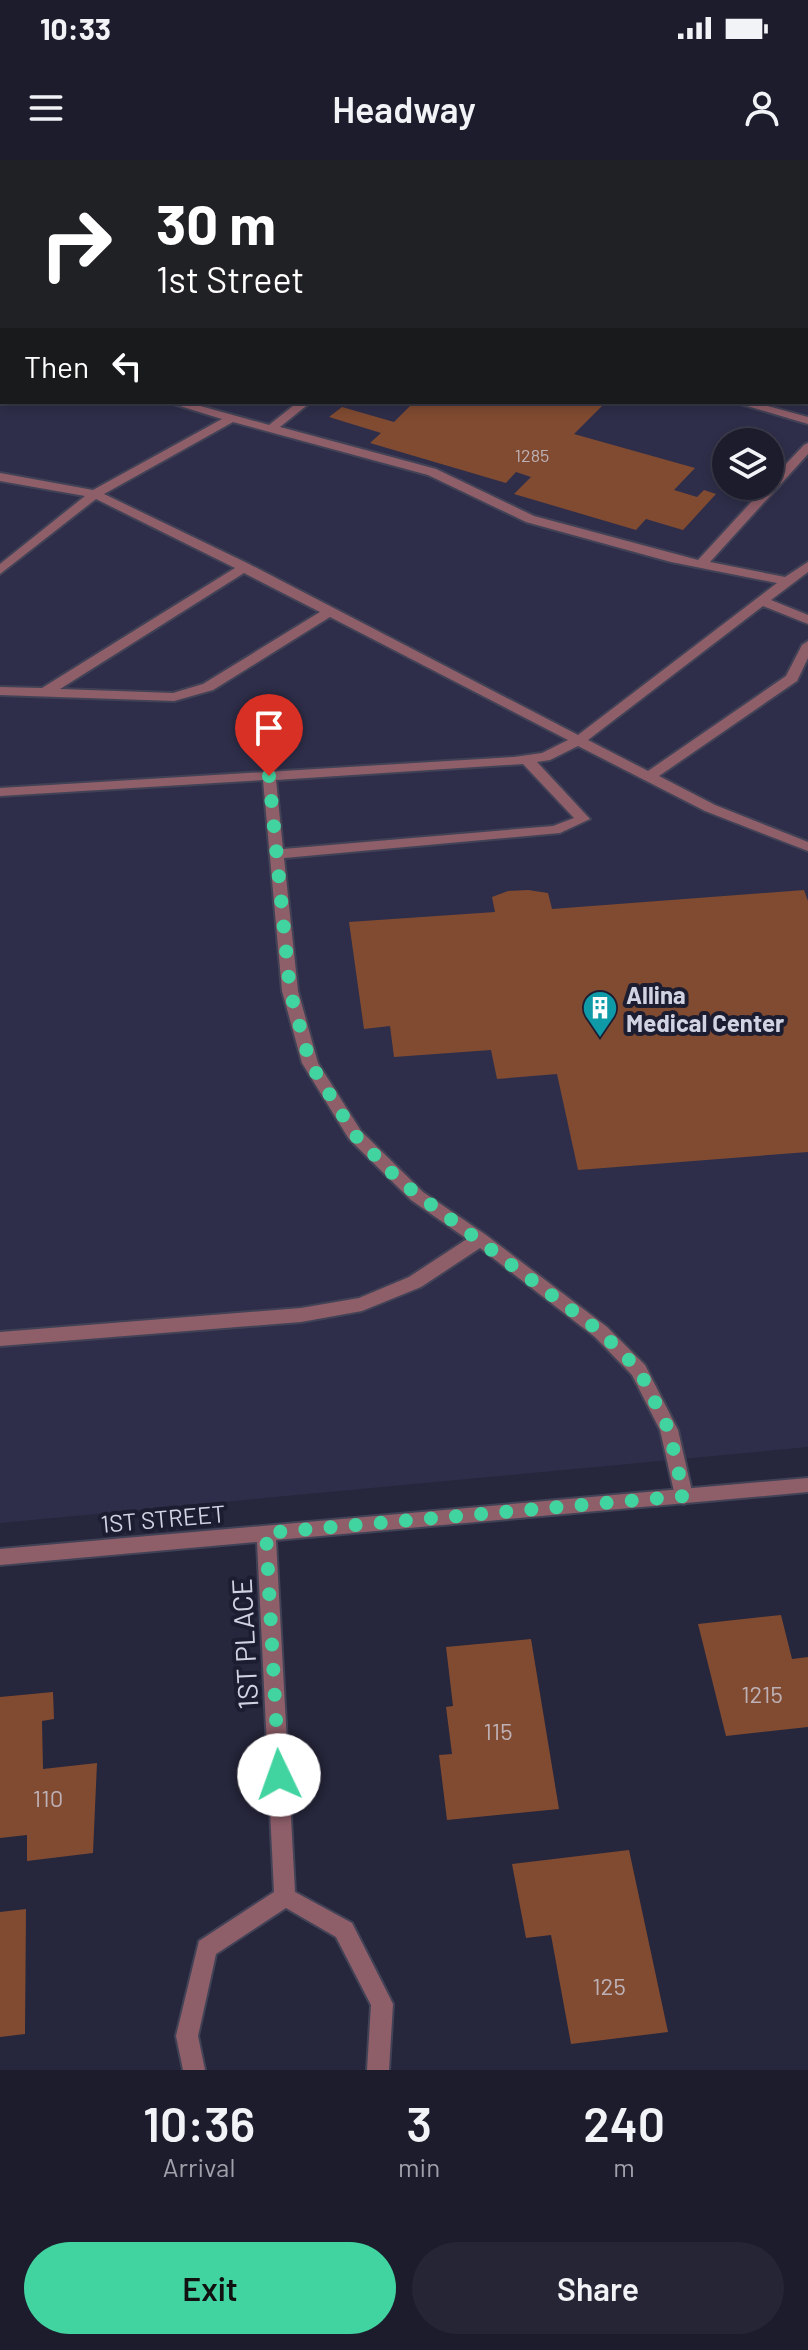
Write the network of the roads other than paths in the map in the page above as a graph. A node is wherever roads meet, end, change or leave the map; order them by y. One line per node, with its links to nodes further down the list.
1 (180, 404): 4 (street)
2 (302, 404): 6 (street)
3 (747, 404): 5 (street)
4 (232, 418): 6 (street); 9 (street)
5 (808, 421)
6 (271, 429): 10 (street)
7 (808, 447): 10 (street)
8 (0, 477): 9 (street)
9 (95, 494): 12 (street); 13 (street)
10 (701, 564): 14 (street)
11 (808, 566): 14 (street)
12 (245, 567): 16 (street); 20 (street)
13 (0, 570)
14 (790, 582): 15 (street)
15 (764, 602): 17 (street); 21 (street)
16 (331, 611): 20 (street); 21 (street)
17 (808, 620)
18 (808, 645): 24 (street)
19 (0, 691): 20 (street)
20 (45, 692)
21 (581, 739): 22 (street); 24 (street)
22 (526, 759): 23 (street); 27 (street)
23 (269, 776): 25 (street); 27 (street)
24 (650, 776): 26 (street)
25 (0, 792)
26 (808, 847)
27 (277, 854): 28 (street)
28 (480, 1239): 29 (street); 31 (street)
29 (0, 1339)
30 (808, 1485): 31 (street, 1ST STREET)
31 (684, 1496): 32 (street, 1ST STREET)
32 (266, 1533): 33 (street, 1ST STREET); 34 (street, 1ST PLACE)
33 (0, 1557)
34 (285, 1897): 35 (street); 36 (street)
35 (194, 2070)
36 (378, 2070)

